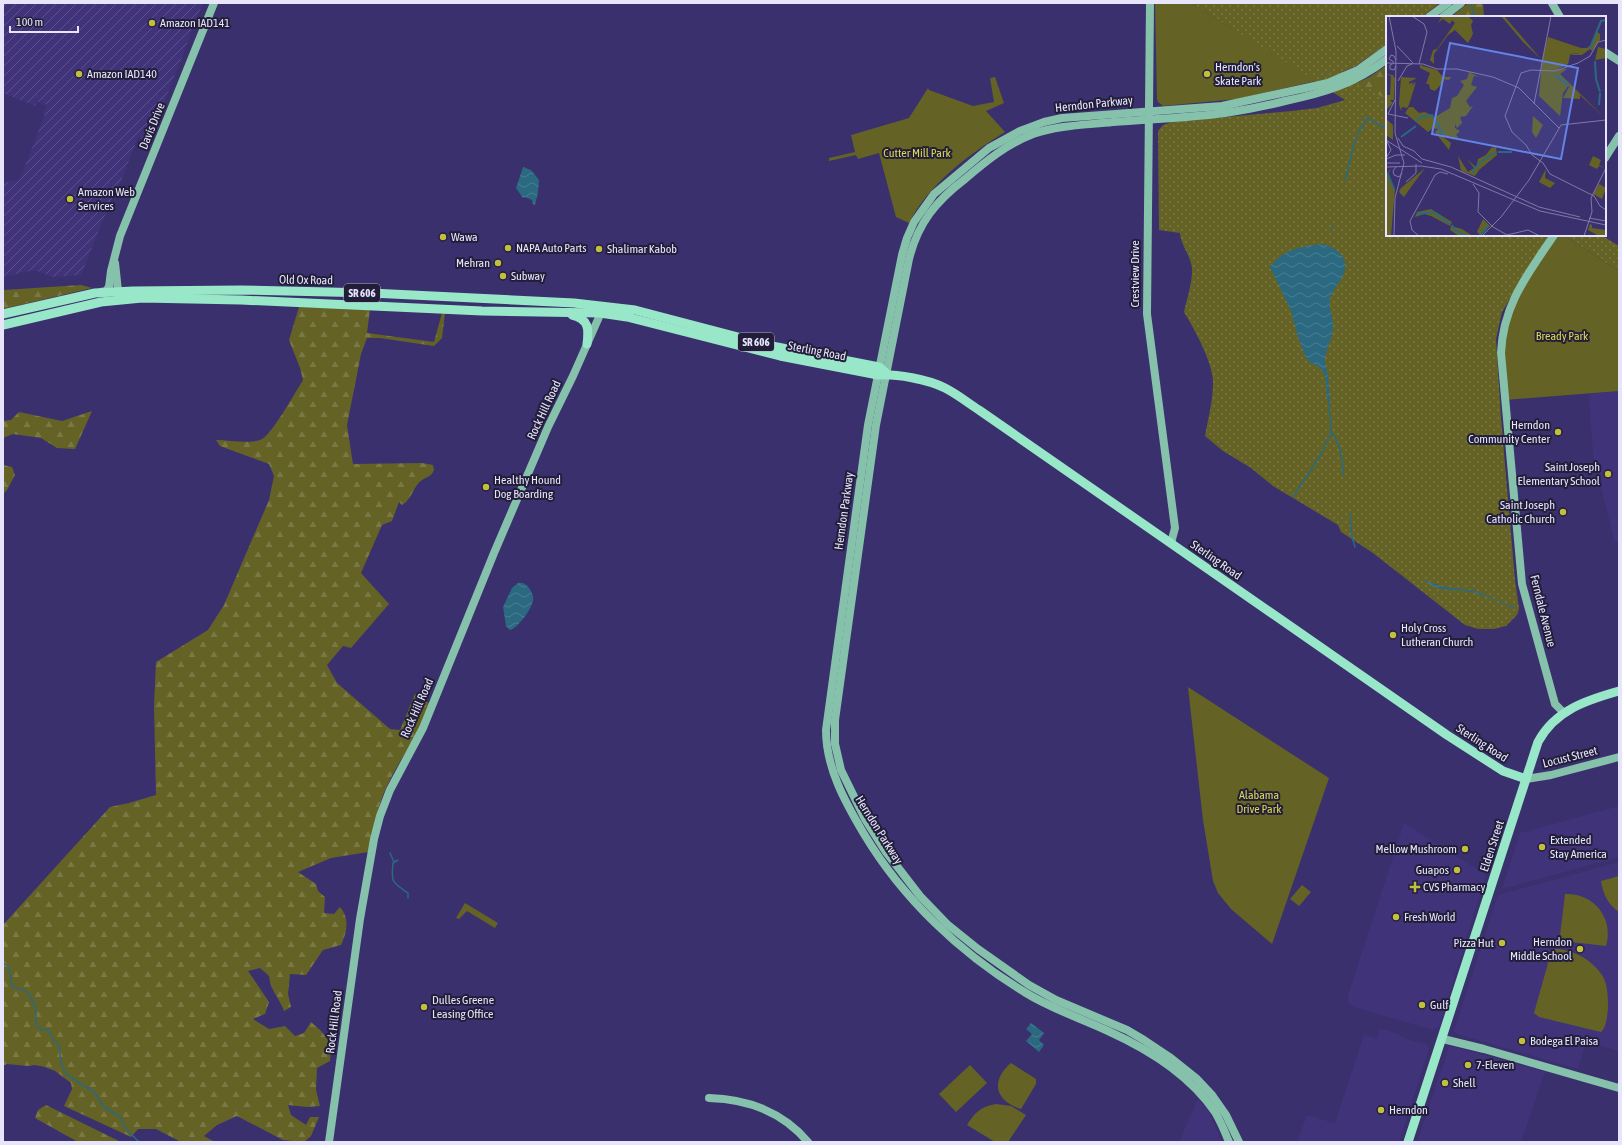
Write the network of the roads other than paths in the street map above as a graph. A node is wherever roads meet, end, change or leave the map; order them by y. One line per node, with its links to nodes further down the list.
1 (214, 3): 17 (main road, Davis Drive)
2 (1150, 3): 13 (main road, Crestview Drive)
3 (1448, 3): 6 (main road)
4 (1461, 3): 7 (main road)
5 (1552, 3): 8 (main road)
6 (1430, 16)
7 (1443, 16)
8 (1559, 16)
9 (1386, 50): 13 (main road, Herndon Parkway)
10 (1606, 53): 12 (main road)
11 (1386, 60): 13 (main road, Herndon Parkway)
12 (1619, 61)
13 (1150, 115): 28 (main road, Herndon Parkway); 29 (main road, Crestview Drive)
14 (1619, 136): 15 (main road)
15 (1606, 156)
16 (1553, 236): 31 (main road, Ferndale Avenue)
17 (114, 258): 18 (main road, Davis Drive); 19 (main road, Davis Drive)
18 (101, 292): 19 (main road, Old Ox Road / SR 606); 24 (main road, Old Ox Road / SR 606)
19 (118, 292): 20 (main road); 21 (main road, Old Ox Road / SR 606)
20 (107, 301): 23 (main road, Old Ox Road / SR 606); 26 (main road, Old Ox Road / SR 606)
21 (602, 309): 22 (main road, Old Ox Road / SR 606); 23 (main road, Old Ox Road / SR 606); 25 (main road, Old Ox Road / SR 606); 27 (main road, Rock Hill Road)
22 (635, 310): 28 (main road, Sterling Road / SR 606)
23 (565, 313): 27 (main road)
24 (3, 314)
25 (627, 318): 28 (main road, Sterling Road / SR 606)
26 (3, 325)
27 (587, 344): 37 (main road, Rock Hill Road)
28 (881, 372): 29 (main road, Sterling Road); 39 (main road, Herndon Parkway); 40 (main road, Herndon Parkway)
29 (1171, 543): 33 (main road, Sterling Road)
30 (1619, 691): 31 (main road, Elden Street)
31 (1564, 713): 33 (main road, Elden Street)
32 (1619, 757): 33 (main road, Locust Street)
33 (1526, 779): 34 (main road, Elden Street)
34 (1443, 1039): 35 (main road); 41 (main road, Elden Street)
35 (1619, 1088)
36 (709, 1098): 38 (main road)
37 (329, 1142)
38 (808, 1142)
39 (1229, 1142)
40 (1239, 1142)
41 (1408, 1142)

